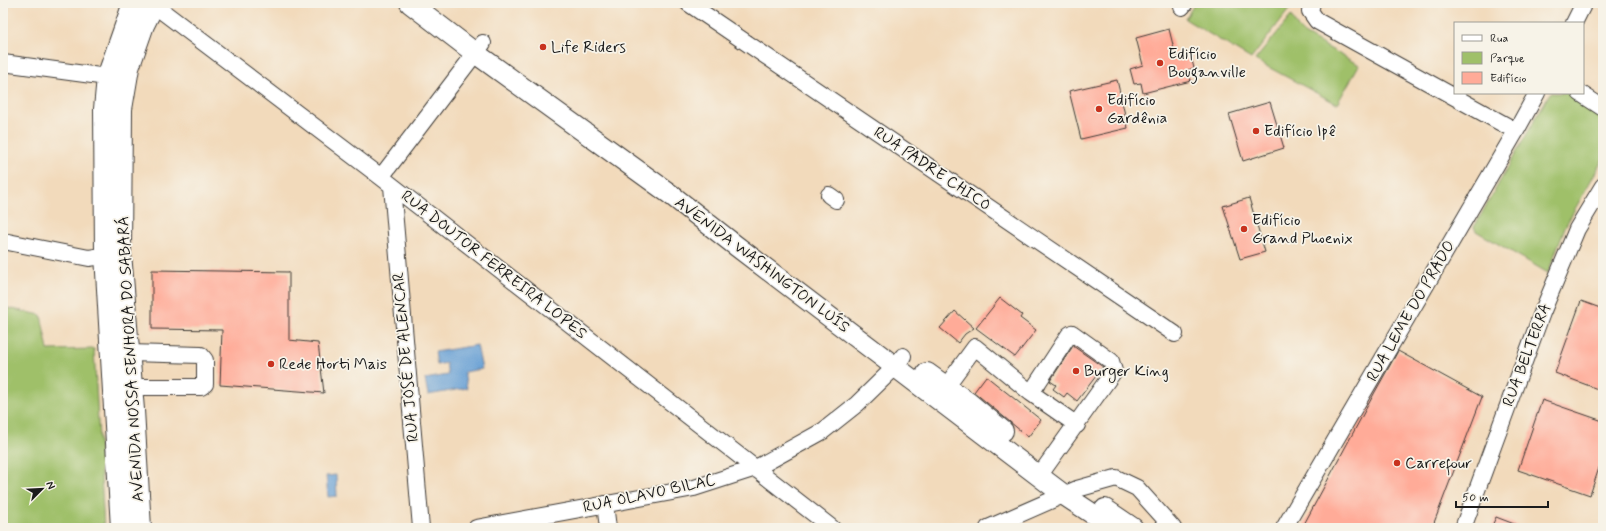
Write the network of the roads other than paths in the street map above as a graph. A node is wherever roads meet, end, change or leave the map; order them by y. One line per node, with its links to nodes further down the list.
1 (134, 3): 11 (main road, AVENIDA NOSSA SENHORA DO SABARÁ)
2 (410, 3): 9 (main road, AVENIDA WASHINGTON LUÍS)
3 (432, 3): 9 (main road, AVENIDA WASHINGTON LUÍS)
4 (688, 3): 20 (street, RUA PADRE CHICO)
5 (1312, 3): 15 (street)
6 (1584, 3): 8 (street)
7 (154, 4): 16 (street, RUA DOUTOR FERREIRA LOPES); 19 (main road, AVENIDA NOSSA SENHORA DO SABARÁ)
8 (1574, 22)
9 (479, 48): 16 (street); 22 (main road, AVENIDA WASHINGTON LUÍS)
10 (3, 63): 11 (street)
11 (107, 77): 19 (main road, AVENIDA NOSSA SENHORA DO SABARÁ)
12 (1536, 94): 15 (street, RUA LEME DO PRADO)
13 (1582, 94): 14 (street)
14 (1603, 108)
15 (1516, 131): 41 (street, RUA LEME DO PRADO)
16 (386, 182): 27 (street, RUA DOUTOR FERREIRA LOPES); 33 (street, RUA JOSÉ DE ALENCAR)
17 (1603, 186): 42 (street, RUA BELTERRA)
18 (3, 241): 19 (street)
19 (113, 254): 21 (main road, AVENIDA NOSSA SENHORA DO SABARÁ); 31 (main road, AVENIDA NOSSA SENHORA DO SABARÁ)
20 (1175, 334)
21 (129, 353): 23 (main road, AVENIDA NOSSA SENHORA DO SABARÁ); 23 (street)
22 (899, 361): 24 (main road, AVENIDA WASHINGTON LUÍS); 27 (street, RUA OLAVO BILAC)
23 (132, 387): 32 (main road, AVENIDA NOSSA SENHORA DO SABARÁ)
24 (942, 392): 25 (street); 28 (main road, AVENIDA WASHINGTON LUÍS)
25 (1031, 393): 26 (street); 26 (street)
26 (1077, 425): 28 (street)
27 (756, 468): 30 (street, RUA OLAVO BILAC); 36 (street, RUA DOUTOR FERREIRA LOPES)
28 (1042, 471): 29 (main road, AVENIDA WASHINGTON LUÍS)
29 (1070, 492): 37 (street); 38 (main road, AVENIDA WASHINGTON LUÍS); 39 (main road, AVENIDA WASHINGTON LUÍS); 40 (street)
30 (605, 504): 34 (street, RUA OLAVO BILAC); 35 (street)
31 (120, 528)
32 (141, 528)
33 (421, 528)
34 (476, 528)
35 (608, 528)
36 (832, 528)
37 (988, 528)
38 (1114, 528)
39 (1133, 528)
40 (1173, 528)
41 (1284, 528)
42 (1463, 528)

